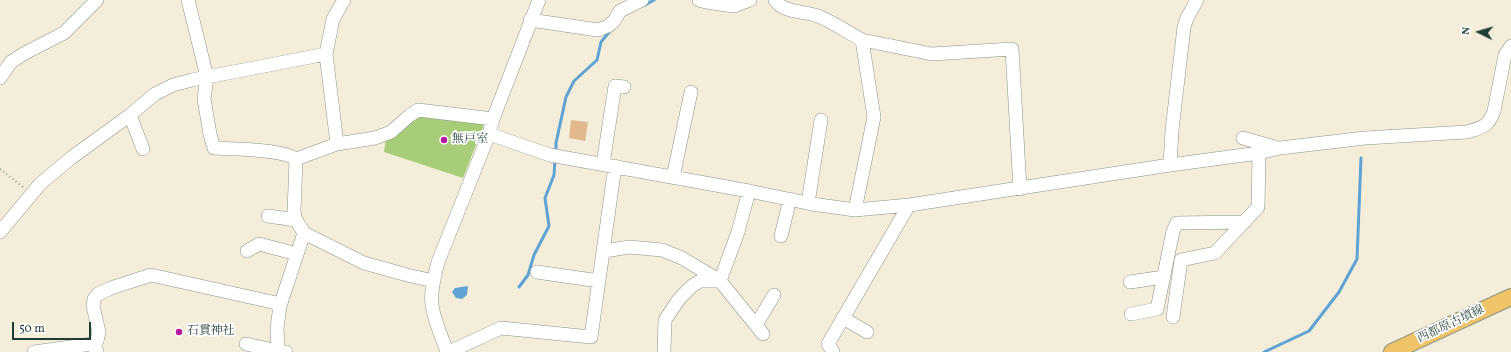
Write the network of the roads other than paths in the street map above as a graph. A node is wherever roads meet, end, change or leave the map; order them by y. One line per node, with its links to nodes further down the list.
1 (97, 0): 15 (street)
2 (188, 0): 14 (street)
3 (344, 0): 13 (street)
4 (539, 0): 10 (street)
5 (642, 0): 10 (street)
6 (699, 0): 7 (street)
7 (750, 0)
8 (776, 0): 11 (street)
9 (1197, 0): 29 (street)
10 (530, 20): 19 (street)
11 (862, 40): 31 (street); 36 (street)
12 (1511, 46): 24 (street)
13 (326, 54): 14 (street); 23 (street)
14 (207, 77): 18 (street); 27 (street)
15 (0, 78)
16 (624, 87): 28 (street)
17 (691, 92): 30 (street)
18 (130, 115): 25 (street); 40 (street)
19 (493, 119): 21 (street); 23 (street)
20 (821, 120): 34 (street)
21 (489, 134): 28 (street); 48 (street)
22 (1243, 138): 24 (street)
23 (338, 144): 27 (street)
24 (1280, 148): 26 (street)
25 (143, 149)
26 (1259, 153): 29 (street); 39 (street)
27 (296, 159): 38 (street)
28 (609, 165): 30 (street); 44 (street)
29 (1170, 165): 31 (street)
30 (673, 177): 32 (street)
31 (1020, 189): 35 (street)
32 (749, 191): 33 (street); 49 (street)
33 (790, 199): 34 (street); 42 (street)
34 (808, 203): 36 (street)
35 (909, 205): 36 (street); 57 (street)
36 (855, 210)
37 (268, 216): 38 (street)
38 (296, 220): 41 (street)
39 (1245, 222): 47 (street); 56 (street)
40 (0, 232)
41 (304, 233): 45 (street); 48 (street)
42 (781, 236)
43 (247, 251): 45 (street)
44 (604, 251): 49 (street); 50 (street)
45 (297, 254): 54 (street)
46 (537, 272): 50 (street)
47 (1164, 277): 51 (street); 55 (street)
48 (434, 281): 63 (street)
49 (720, 281): 52 (street); 64 (street)
50 (599, 282): 63 (street)
51 (1130, 282)
52 (774, 295)
53 (1511, 297): 66 (main road, 西都原古墳線)
54 (281, 304): 60 (street); 61 (street)
55 (1131, 314)
56 (1173, 317)
57 (843, 318): 58 (street); 65 (street)
58 (868, 332)
59 (246, 344): 61 (street)
60 (95, 348): 62 (street)
61 (282, 351)
62 (34, 352)
63 (448, 352)
64 (664, 352)
65 (833, 352)
66 (1392, 352)

